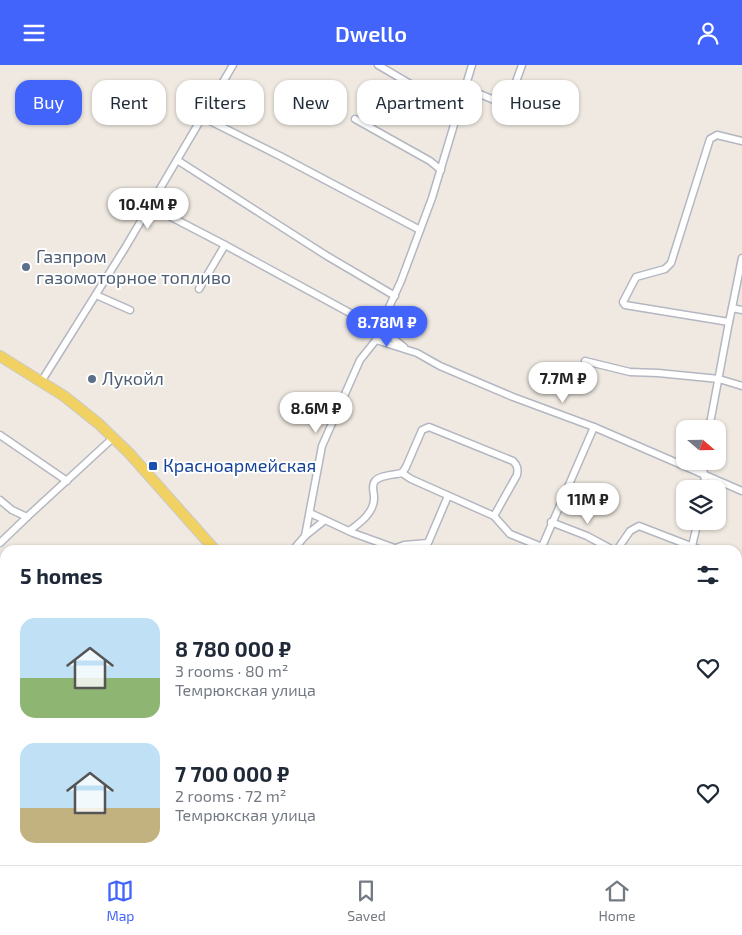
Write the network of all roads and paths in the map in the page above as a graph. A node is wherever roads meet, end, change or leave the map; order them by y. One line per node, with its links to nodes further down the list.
1 (233, 65): 5 (street)
2 (378, 65): 6 (street)
3 (472, 65): 7 (street)
4 (522, 65): 8 (street)
5 (224, 80)
6 (404, 80)
7 (467, 80)
8 (482, 95)
9 (355, 119): 15 (street)
10 (197, 125): 14 (street)
11 (218, 125): 17 (street)
12 (454, 125): 15 (street)
13 (742, 141): 26 (street)
14 (177, 160): 16 (street); 22 (street)
15 (441, 170): 17 (street)
16 (150, 206): 18 (street); 21 (street)
17 (420, 230): 22 (street)
18 (225, 245): 20 (street); 27 (street)
19 (742, 258): 23 (street)
20 (199, 289)
21 (96, 295): 24 (street); 33 (street)
22 (395, 296): 27 (street)
23 (732, 308): 25 (street); 26 (street)
24 (130, 310)
25 (742, 311)
26 (729, 322): 32 (street)
27 (379, 329): 28 (street); 29 (street)
28 (376, 340): 29 (street); 47 (street)
29 (407, 350): 36 (street)
30 (0, 356): 33 (main road)
31 (585, 361): 32 (street)
32 (719, 379): 34 (street); 35 (street)
33 (41, 382): 38 (main road)
34 (742, 386)
35 (711, 420)
36 (594, 427): 41 (street); 51 (street)
37 (0, 435): 43 (street)
38 (114, 437): 43 (street); 57 (main road)
39 (703, 470): 41 (street)
40 (402, 473): 45 (street); 48 (street); 53 (street)
41 (704, 475): 42 (street); 44 (street)
42 (705, 480)
43 (67, 481): 49 (street)
44 (742, 491)
45 (448, 495): 48 (street); 60 (street)
46 (0, 500): 49 (street)
47 (310, 513): 50 (street); 54 (street)
48 (494, 516): 61 (street)
49 (26, 517): 55 (street)
50 (325, 520): 53 (street); 54 (street)
51 (551, 523): 62 (street); 63 (street)
52 (696, 530): 66 (street)
53 (349, 531): 56 (street)
54 (305, 536): 58 (street)
55 (0, 543)
56 (383, 543): 59 (street)
57 (211, 545)
58 (297, 545)
59 (388, 545)
60 (404, 545)
61 (535, 545)
62 (542, 545)
63 (605, 545)
64 (619, 545): 65 (street)
65 (682, 545)
66 (692, 545)

